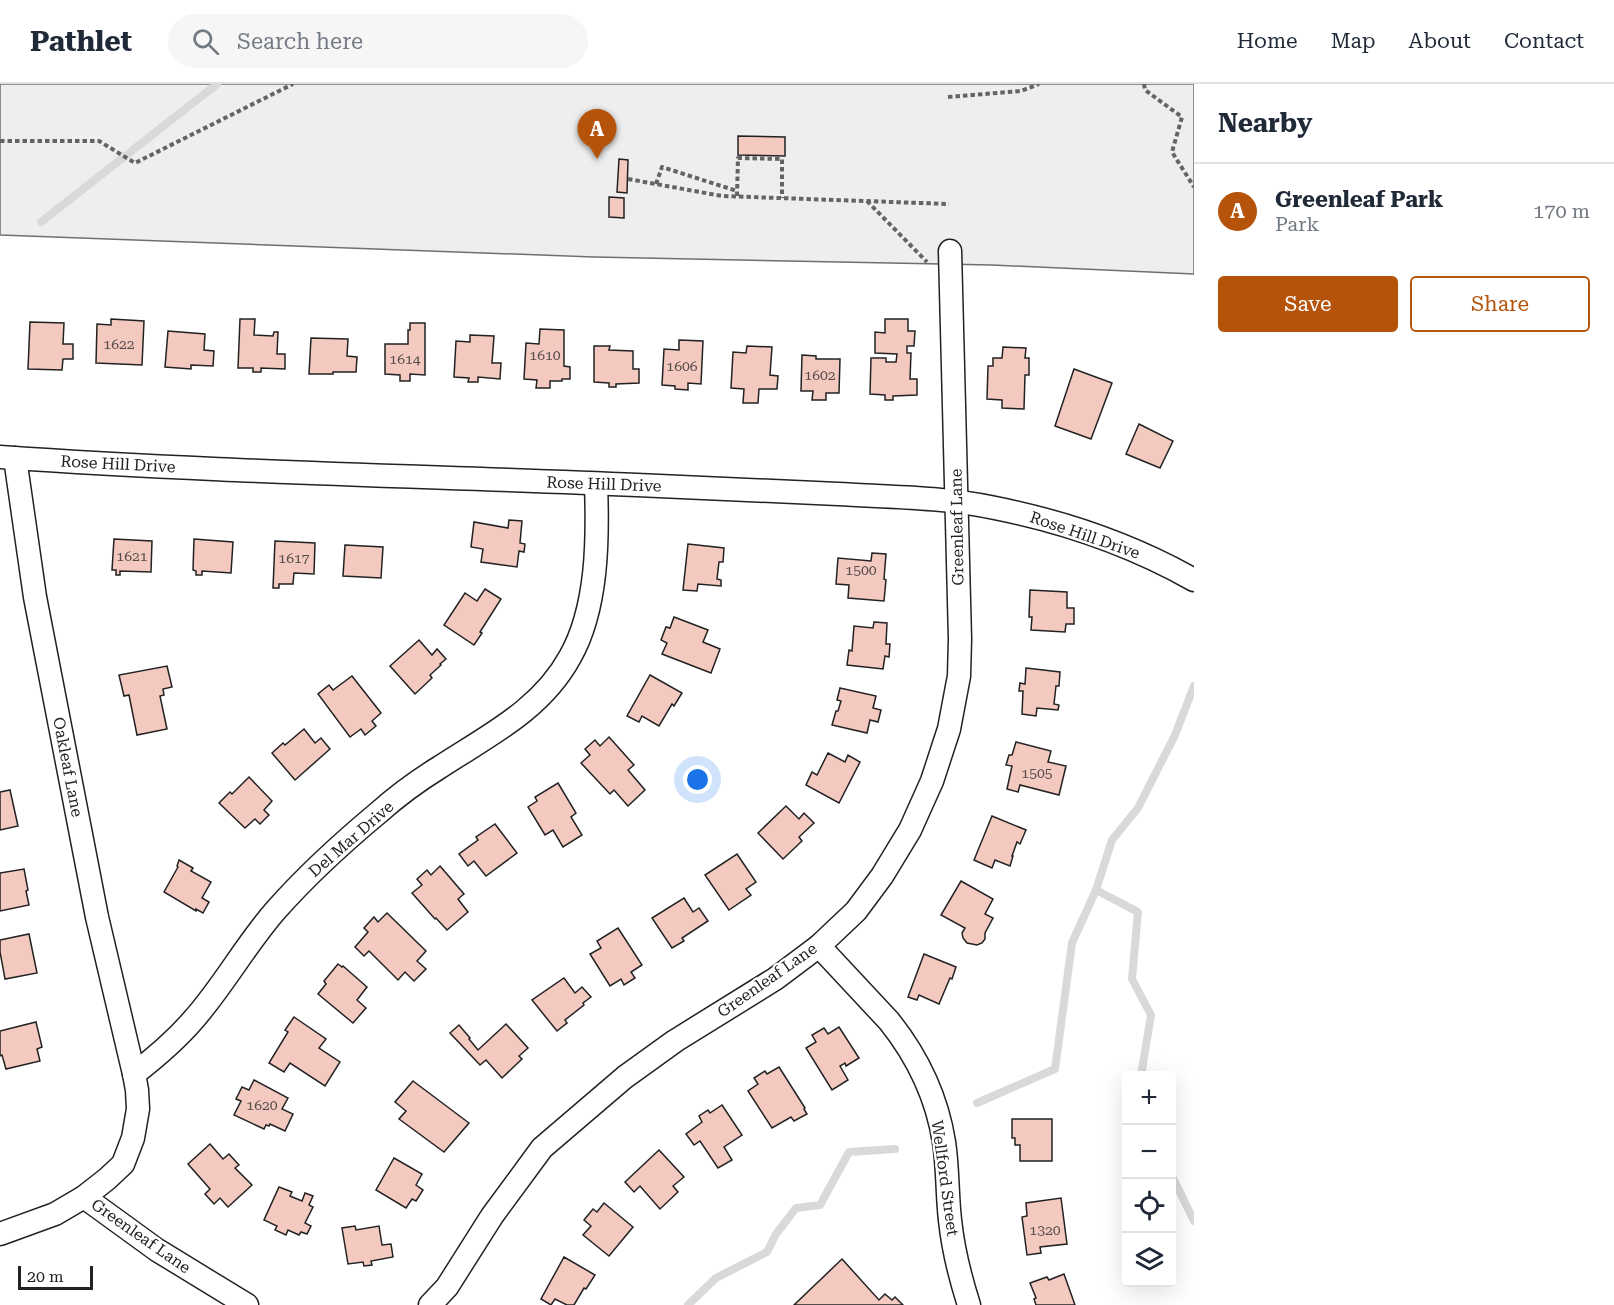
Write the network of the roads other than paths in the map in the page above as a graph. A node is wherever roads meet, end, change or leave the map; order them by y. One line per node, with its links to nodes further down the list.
1 (950, 251): 4 (street, Greenleaf Lane)
2 (8, 457): 3 (street, Rose Hill Drive); 7 (street, Oakleaf Lane)
3 (596, 484): 4 (street, Rose Hill Drive); 7 (street, Del Mar Drive)
4 (956, 502): 5 (street, Rose Hill Drive); 6 (street, Greenleaf Lane)
5 (1194, 580)
6 (819, 946): 11 (street, Greenleaf Lane); 12 (street, Wellford Street)
7 (134, 1074): 8 (street)
8 (84, 1197): 9 (street, Greenleaf Lane); 10 (street, Greenleaf Lane)
9 (0, 1234)
10 (247, 1305)
11 (430, 1305)
12 (969, 1305)

